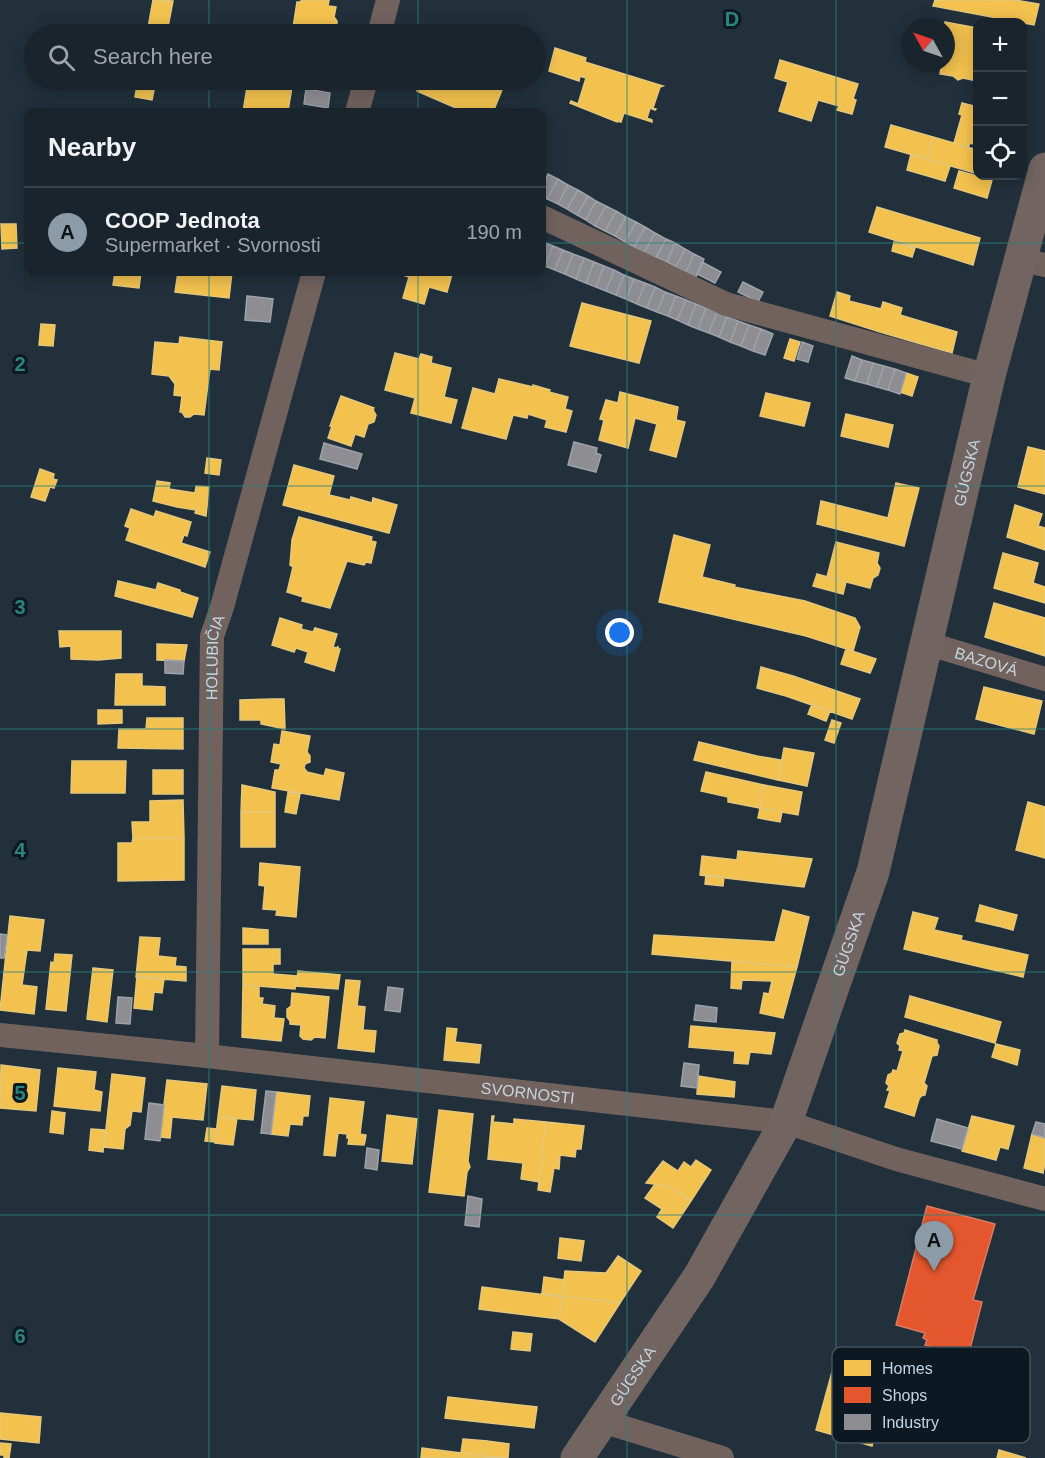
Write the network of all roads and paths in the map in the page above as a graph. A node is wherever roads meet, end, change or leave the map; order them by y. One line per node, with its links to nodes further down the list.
1 (388, 0): 2 (street)
2 (382, 24)
3 (363, 90): 4 (street)
4 (358, 108)
5 (1045, 169): 7 (main road, GÚGSKA)
6 (546, 219): 9 (street)
7 (1033, 262): 9 (main road, GÚGSKA)
8 (313, 276): 13 (street, HOLUBIČIA)
9 (989, 376): 10 (main road, GÚGSKA)
10 (927, 643): 11 (street, BAZOVÁ); 14 (main road, GÚGSKA)
11 (1045, 679)
12 (0, 1035): 13 (street, SVORNOSTI)
13 (207, 1056): 14 (street, SVORNOSTI)
14 (786, 1122): 15 (street, SVORNOSTI); 16 (main road, GÚGSKA)
15 (1045, 1199)
16 (602, 1421): 17 (main road, GÚGSKA); 18 (street)
17 (578, 1458)
18 (722, 1458)

